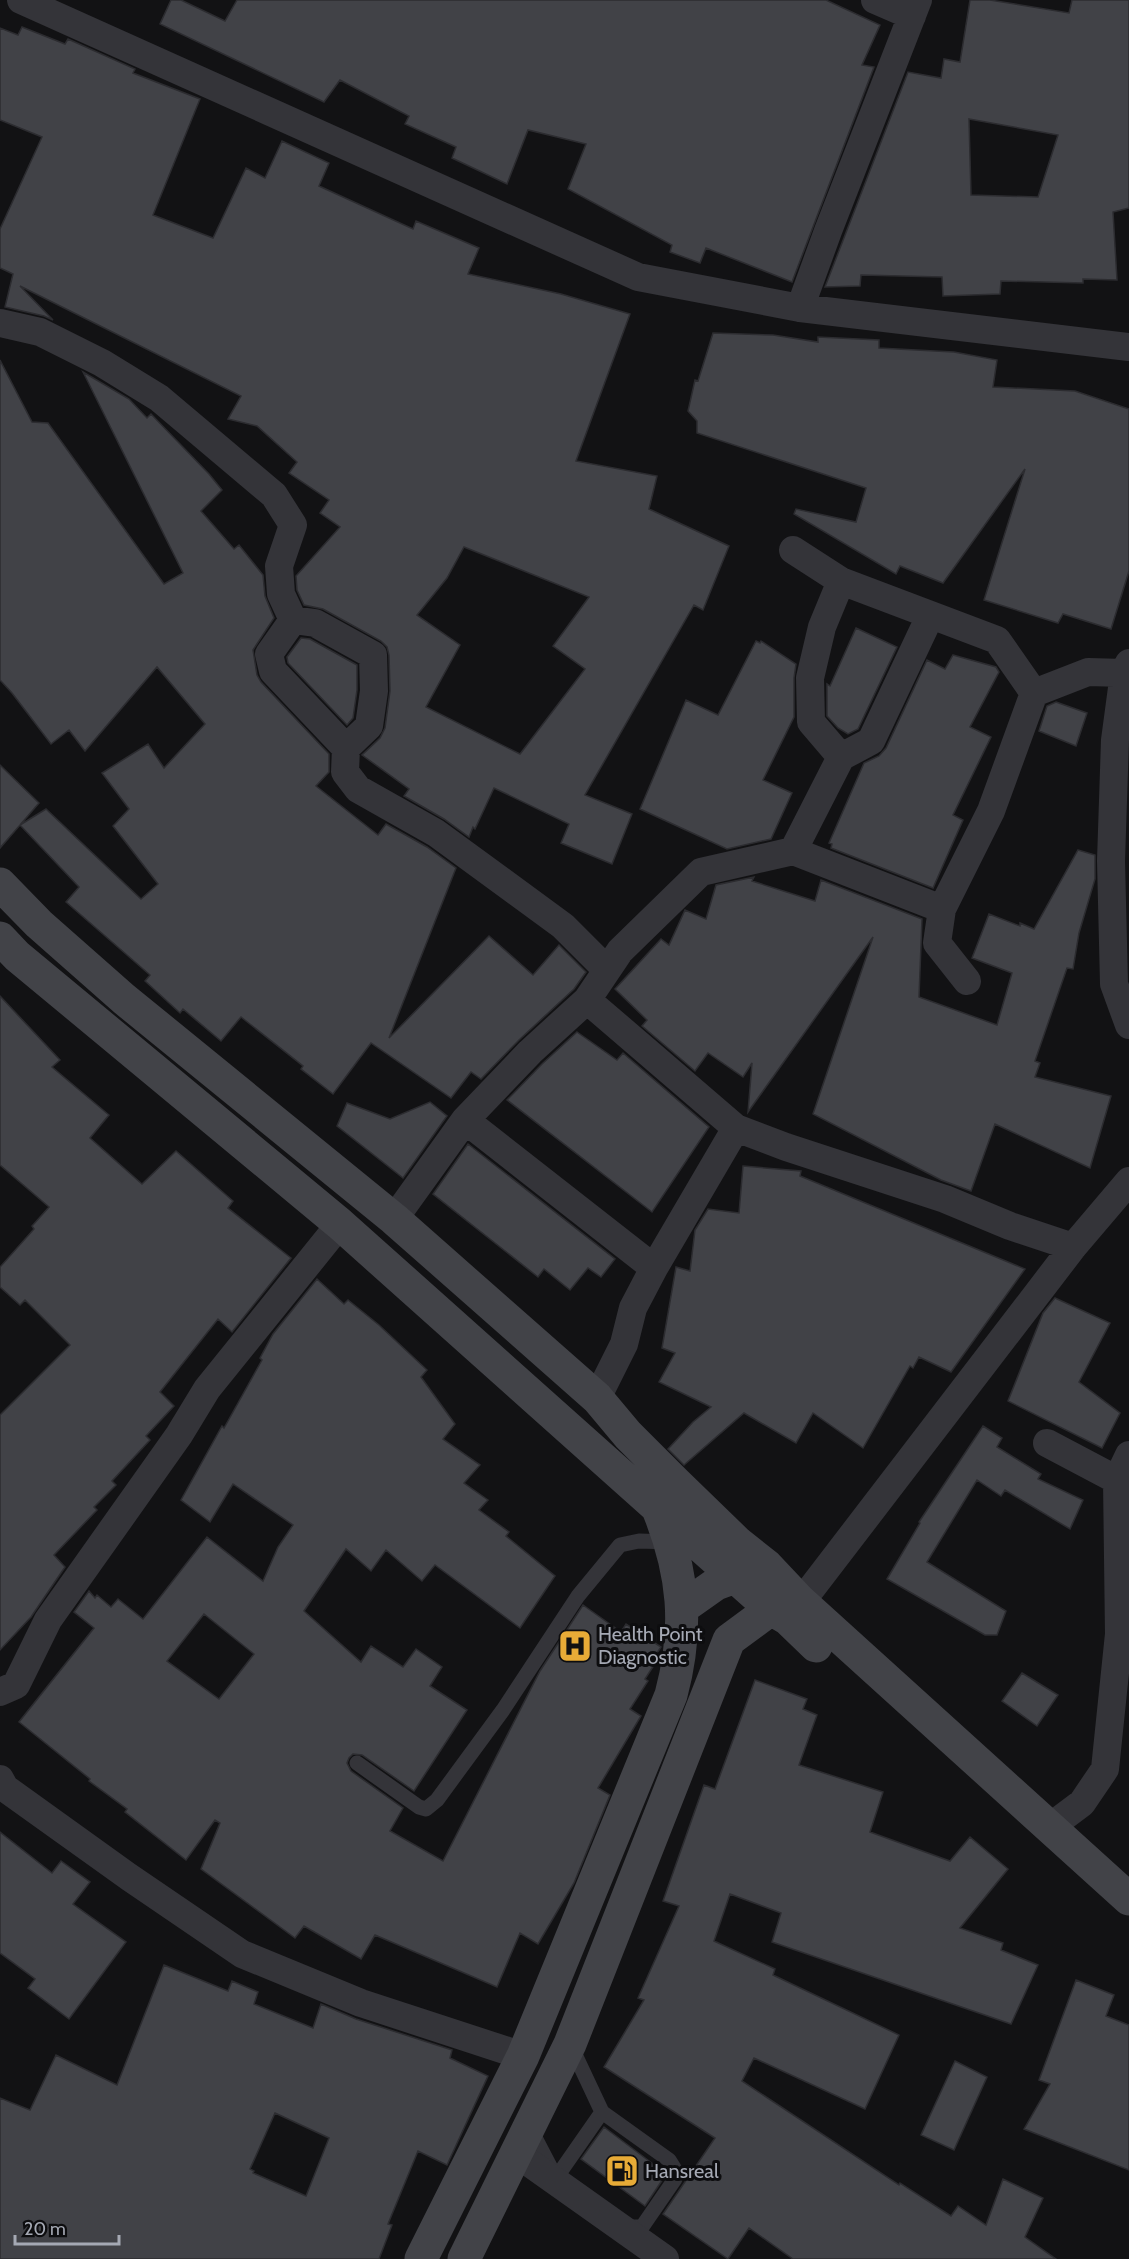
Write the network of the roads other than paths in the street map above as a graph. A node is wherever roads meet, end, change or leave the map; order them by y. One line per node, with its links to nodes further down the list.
1 (21, 0): 4 (street)
2 (875, 0): 3 (street)
3 (915, 8): 4 (street)
4 (800, 308): 6 (street)
5 (0, 323): 10 (street)
6 (1129, 347)
7 (794, 550): 8 (street)
8 (841, 581): 9 (street); 14 (street)
9 (930, 616): 12 (street); 14 (street)
10 (293, 620): 13 (street); 13 (street)
11 (1127, 668): 12 (street); 22 (street)
12 (1034, 693): 17 (street)
13 (346, 748): 19 (street)
14 (841, 757): 15 (street)
15 (793, 851): 17 (street); 19 (street)
16 (0, 884): 26 (main road)
17 (942, 909): 20 (street)
18 (0, 938): 27 (main road)
19 (608, 970): 21 (street)
20 (967, 981)
21 (587, 1000): 23 (street); 24 (street)
22 (1129, 1025)
23 (465, 1120): 26 (street); 29 (street)
24 (736, 1128): 28 (street); 29 (street)
25 (1124, 1196): 28 (street)
26 (394, 1219): 30 (main road)
27 (339, 1224): 33 (main road); 41 (street)
28 (1073, 1247): 39 (street)
29 (654, 1268): 30 (street)
30 (597, 1398): 35 (main road)
31 (1047, 1443): 32 (street)
32 (1123, 1467): 44 (street)
33 (656, 1504): 34 (main road); 37 (main road)
34 (671, 1542): 38 (main road); 42 (lane)
35 (738, 1543): 36 (main road); 37 (main road)
36 (767, 1566): 37 (main road); 39 (main road)
37 (735, 1576): 38 (main road); 39 (main road); 40 (main road)
38 (682, 1608): 48 (main road)
39 (786, 1610): 40 (main road); 44 (main road); 46 (main road)
40 (729, 1640): 47 (main road)
41 (0, 1692)
42 (357, 1763)
43 (0, 1779): 48 (street)
44 (1050, 1827): 45 (main road)
45 (1129, 1899)
46 (1129, 1922)
47 (570, 2044): 49 (lane); 50 (main road)
48 (523, 2056): 52 (main road)
49 (602, 2112): 51 (lane); 51 (lane)
50 (523, 2141): 51 (lane); 53 (main road); 54 (street)
51 (556, 2178)
52 (421, 2259)
53 (464, 2259)
54 (665, 2259)

